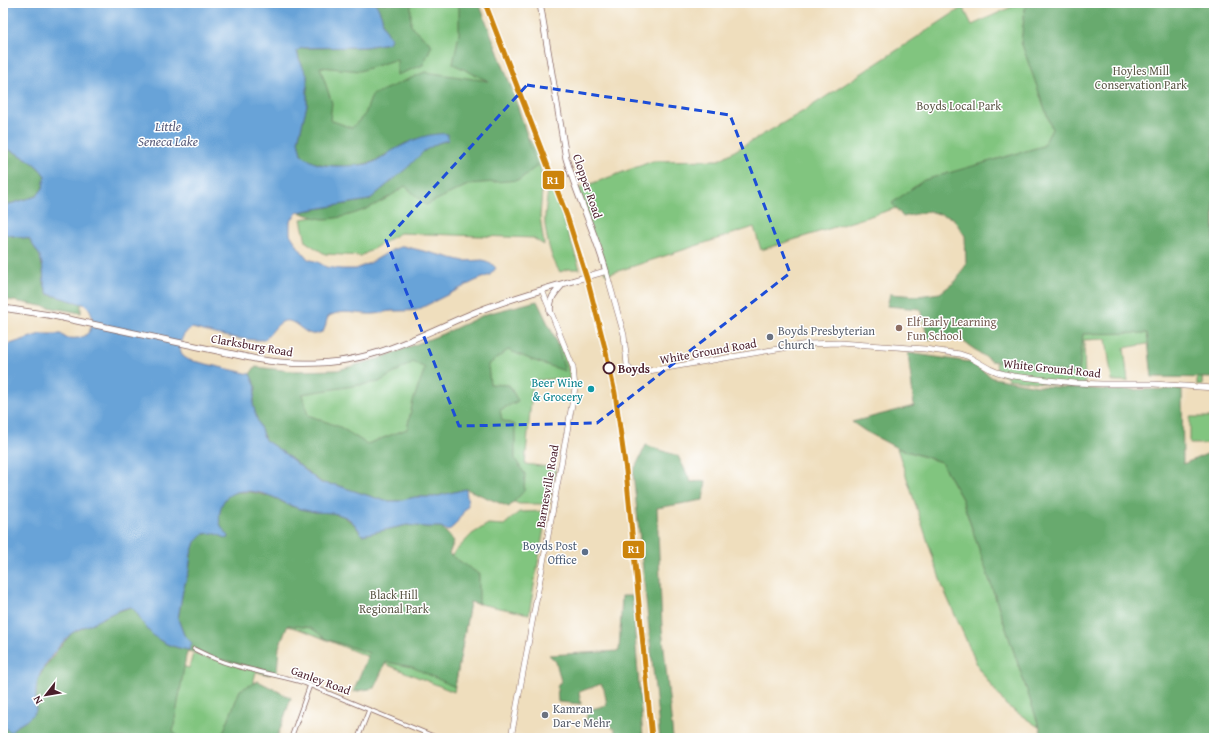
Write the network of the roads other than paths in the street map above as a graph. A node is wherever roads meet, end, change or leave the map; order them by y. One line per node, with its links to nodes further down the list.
1 (540, 3): 2 (main road, Clopper Road)
2 (606, 271): 3 (main road, Clarksburg Road); 7 (street, Clopper Road)
3 (564, 284): 4 (main road, Clarksburg Road); 6 (main road)
4 (542, 290): 5 (main road, Clarksburg Road); 6 (street, Barnesville Road)
5 (3, 308)
6 (550, 312): 15 (street, Barnesville Road)
7 (632, 372): 8 (street, White Ground Road)
8 (1214, 388)
9 (194, 649): 10 (street, Ganley Road)
10 (310, 685): 11 (street, Ganley Road); 12 (street)
11 (370, 710): 13 (street); 14 (street, Ganley Road)
12 (291, 738)
13 (358, 738)
14 (438, 738)
15 (512, 738)

